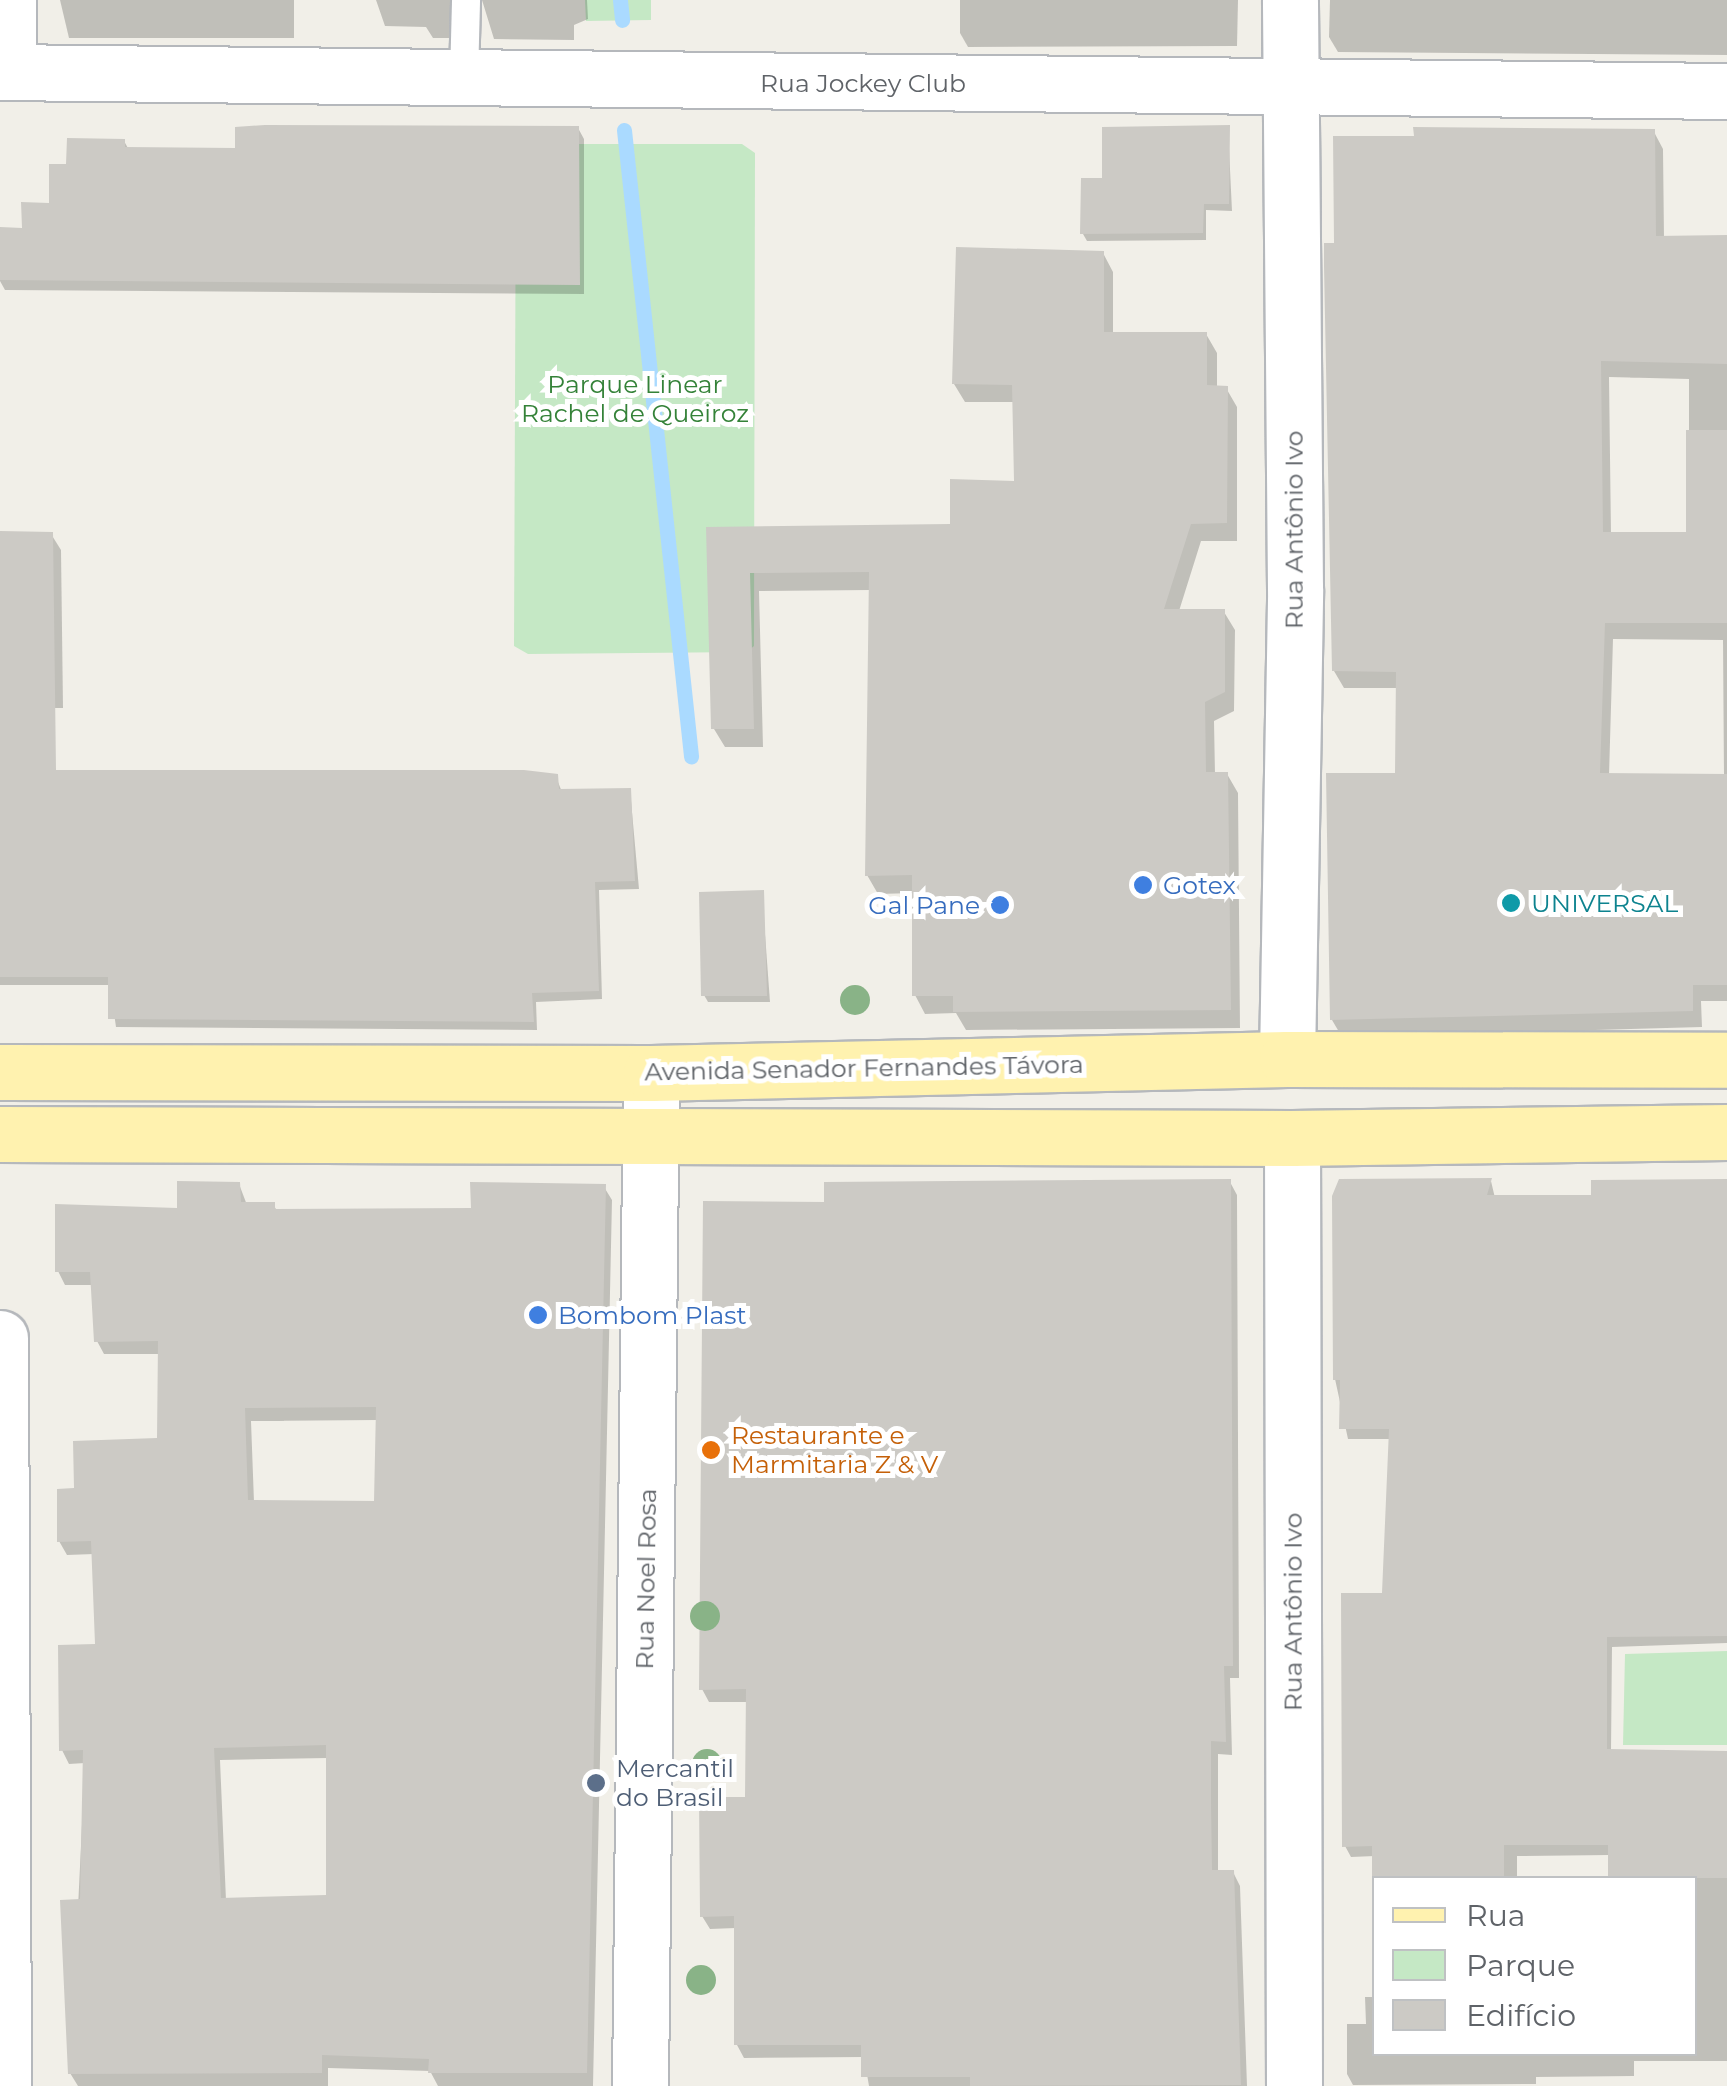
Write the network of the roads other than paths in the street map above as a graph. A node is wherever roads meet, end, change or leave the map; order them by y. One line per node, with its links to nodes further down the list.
1 (8, 0): 4 (street)
2 (466, 0): 5 (lane)
3 (1290, 0): 6 (street, Rua Antônio Ivo)
4 (4, 72): 5 (street, Rua Jockey Club)
5 (464, 78): 6 (street, Rua Jockey Club)
6 (1288, 86): 7 (street, Rua Jockey Club); 8 (street, Rua Antônio Ivo)
7 (1727, 91)
8 (1287, 1059): 9 (main road, Avenida Senador Fernandes Távora); 11 (main road, Avenida Senador Fernandes Távora)
9 (1727, 1060)
10 (0, 1072): 11 (main road, Avenida Senador Fernandes Távora)
11 (652, 1073): 14 (street, Rua Noel Rosa)
12 (1727, 1132): 15 (main road)
13 (0, 1134): 14 (main road)
14 (650, 1134): 15 (main road); 18 (street, Rua Noel Rosa)
15 (1292, 1138): 19 (street, Rua Antônio Ivo)
16 (0, 1338): 17 (street)
17 (3, 2086)
18 (640, 2086)
19 (1294, 2086)

